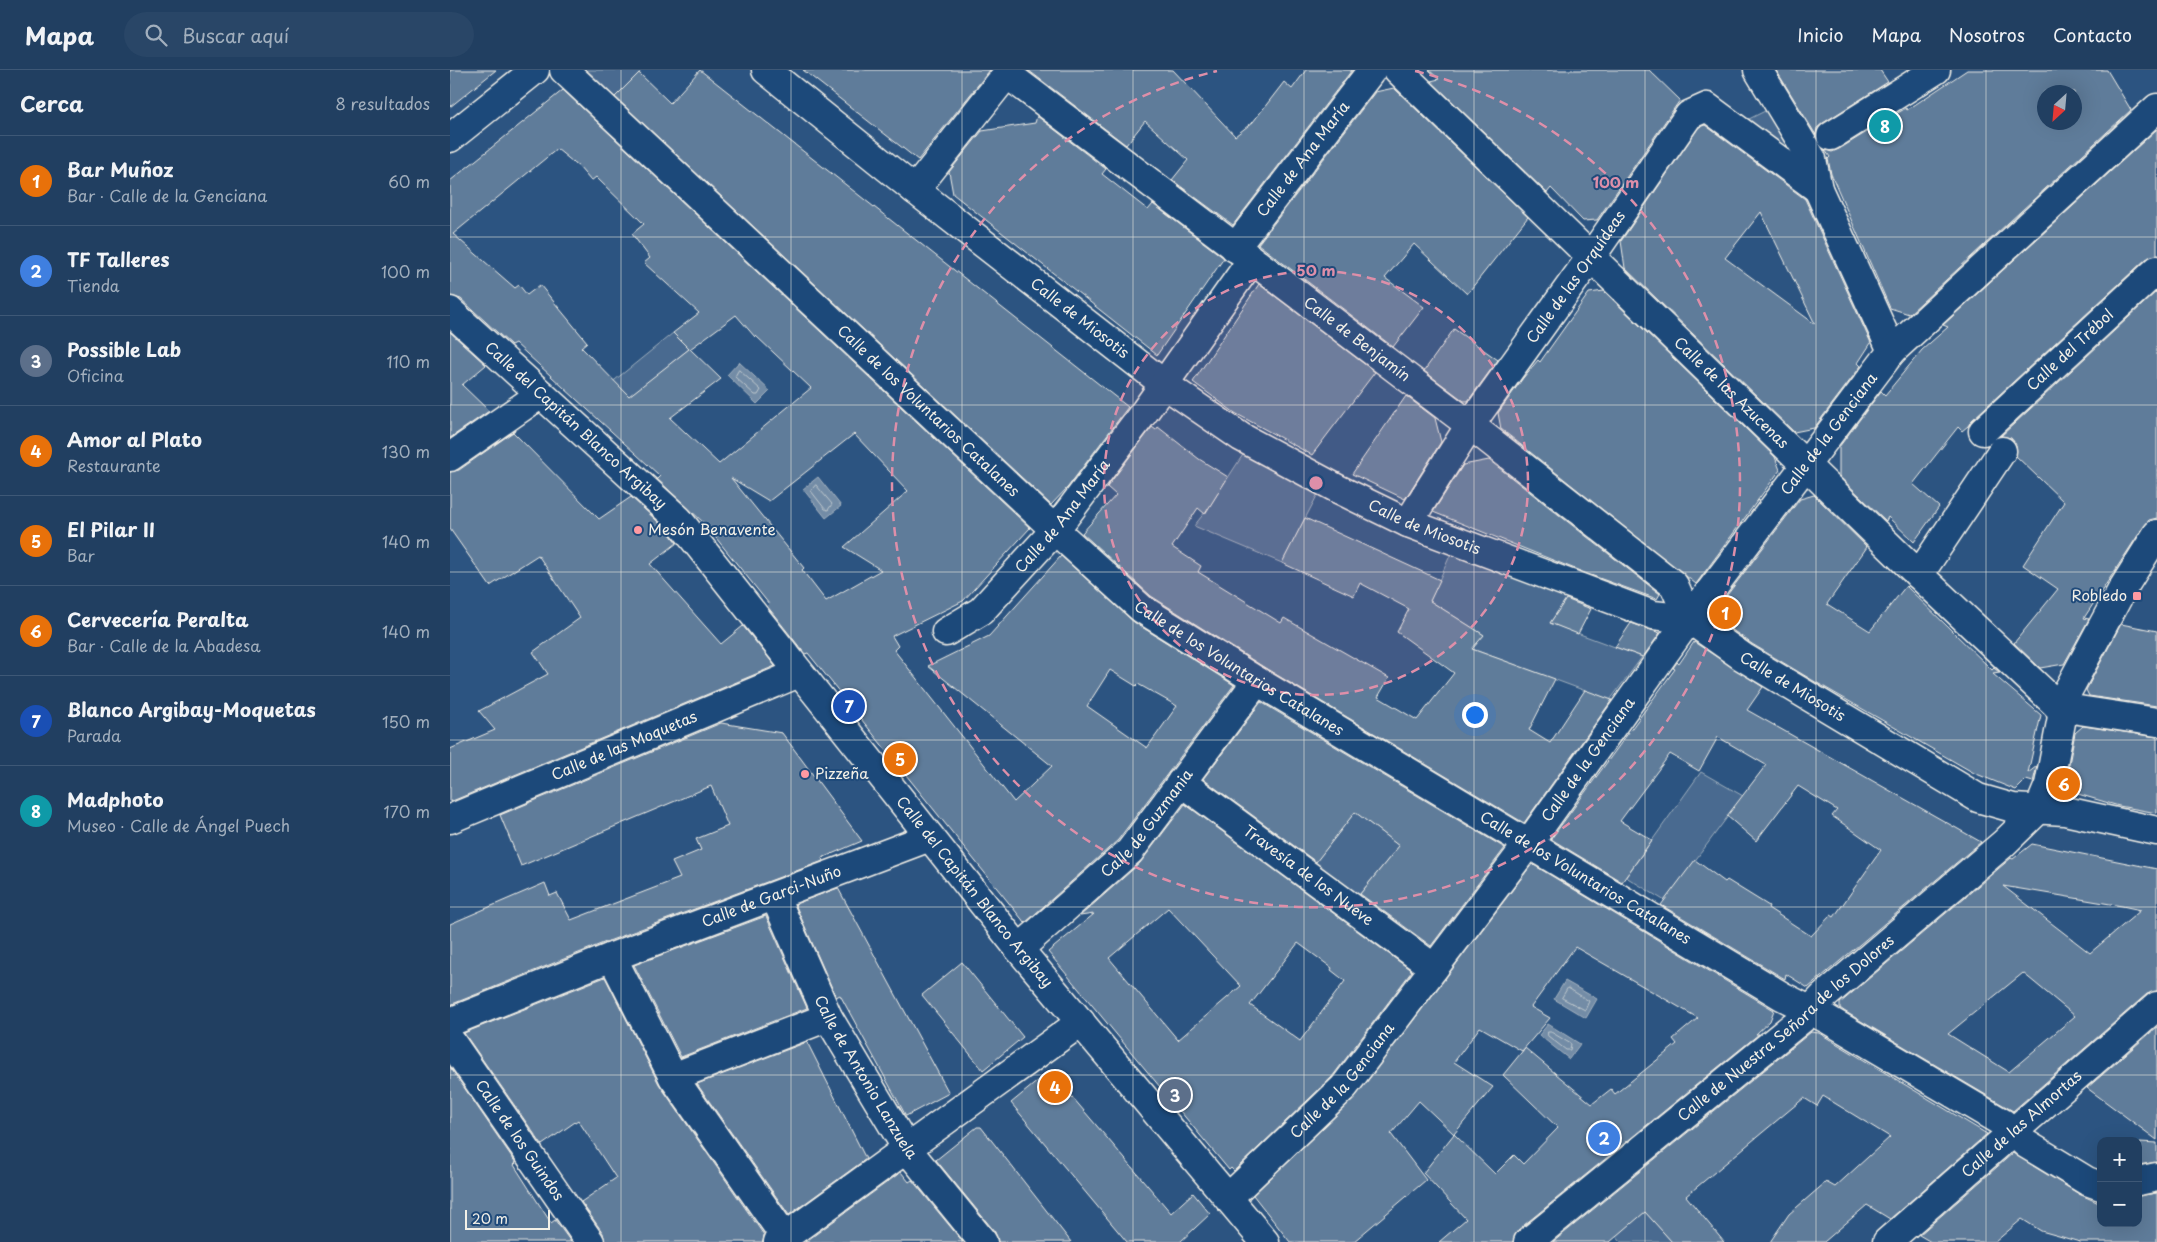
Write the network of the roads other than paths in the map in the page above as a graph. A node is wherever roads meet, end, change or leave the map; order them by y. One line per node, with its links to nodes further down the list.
1 (535, 70): 12 (street)
2 (564, 70): 28 (street, Calle de los Voluntarios Catalanes)
3 (766, 70): 14 (street, Calle de Miosotis)
4 (1372, 70): 15 (street, Calle de Ana María)
5 (1398, 70): 16 (street, Calle de las Azucenas)
6 (1758, 70): 13 (street)
7 (1936, 70): 9 (street)
8 (1008, 72): 14 (street); 15 (street, Calle de Benjamín)
9 (1904, 78): 11 (street)
10 (2157, 108): 19 (street, Calle de la Genciana)
11 (1831, 136)
12 (450, 138)
13 (1818, 189): 16 (street, Calle de las Orquídeas); 19 (street)
14 (915, 190): 20 (street, Calle de Miosotis)
15 (1243, 254): 20 (street, Calle de Ana María); 22 (street, Calle de Benjamín)
16 (1591, 257): 22 (street, Calle de las Orquídeas); 26 (street, Calle de las Azucenas)
17 (2157, 270): 23 (street, Calle del Trébol)
18 (450, 311): 21 (street, Calle del Capitán Blanco Argibay)
19 (1892, 351): 26 (street, Calle de la Genciana)
20 (1164, 384): 27 (street, Calle de Miosotis); 28 (street, Calle de Ana María)
21 (541, 394): 25 (street); 33 (street, Calle del Capitán Blanco Argibay)
22 (1470, 424): 27 (street, Calle de las Orquídeas); 31 (street, Calle de Benjamín)
23 (1983, 431)
24 (2002, 451): 30 (street)
25 (450, 457)
26 (1805, 465): 30 (street, Calle de las Azucenas); 31 (street, Calle de la Genciana)
27 (1408, 523): 31 (street, Calle de Miosotis)
28 (1055, 530): 32 (street, Calle de Ana María); 34 (street, Calle de los Voluntarios Catalanes)
29 (2152, 541): 35 (street)
30 (1919, 575): 35 (street, Calle de las Azucenas)
31 (1689, 619): 38 (street, Calle de Miosotis); 42 (street, Calle de la Genciana)
32 (946, 632)
33 (799, 673): 39 (street, Calle de las Moquetas); 41 (street, Calle del Capitán Blanco Argibay)
34 (1257, 681): 37 (street, Calle de Guzmania); 42 (street, Calle de los Voluntarios Catalanes)
35 (2059, 706): 36 (street); 38 (street)
36 (2157, 722)
37 (1181, 782): 44 (street, Calle de Guzmania); 46 (street, Travesía de los Nueve)
38 (2039, 809): 40 (street, Calle de Miosotis); 48 (street, Calle de Nuestra Señora de los Dolores)
39 (450, 819)
40 (2157, 830)
41 (930, 837): 43 (street, Calle de Garci-Nuño); 44 (street, Calle del Capitán Blanco Argibay)
42 (1528, 844): 46 (street, Calle de la Genciana); 48 (street, Calle de los Voluntarios Catalanes)
43 (774, 897): 45 (street, Calle de Garci-Nuño); 49 (street, Calle de Antonio Lanzuela)
44 (1019, 949): 51 (street, Calle del Capitán Blanco Argibay)
45 (612, 957): 50 (street, Calle de Garci-Nuño); 53 (street)
46 (1434, 968): 59 (street, Calle de la Genciana)
47 (2157, 1006): 54 (street, Calle de las Almortas)
48 (1810, 1010): 54 (street, Calle de los Voluntarios Catalanes); 64 (street, Calle de Nuestra Señora de los Dolores)
49 (828, 1017): 53 (street); 55 (street, Calle de Antonio Lanzuela)
50 (450, 1022)
51 (1081, 1022): 55 (street); 59 (street, Calle del Capitán Blanco Argibay)
52 (450, 1040): 61 (street, Calle de los Guindos)
53 (673, 1077): 60 (street)
54 (2014, 1131): 58 (street, Calle de los Voluntarios Catalanes); 65 (street, Calle de las Almortas)
55 (907, 1149): 60 (street); 62 (street, Calle de Antonio Lanzuela)
56 (2157, 1177): 57 (street)
57 (2142, 1180)
58 (2097, 1185)
59 (1228, 1198): 63 (street, Calle del Capitán Blanco Argibay)
60 (781, 1239)
61 (590, 1242)
62 (983, 1242)
63 (1265, 1242)
64 (1528, 1242)
65 (1887, 1242)

